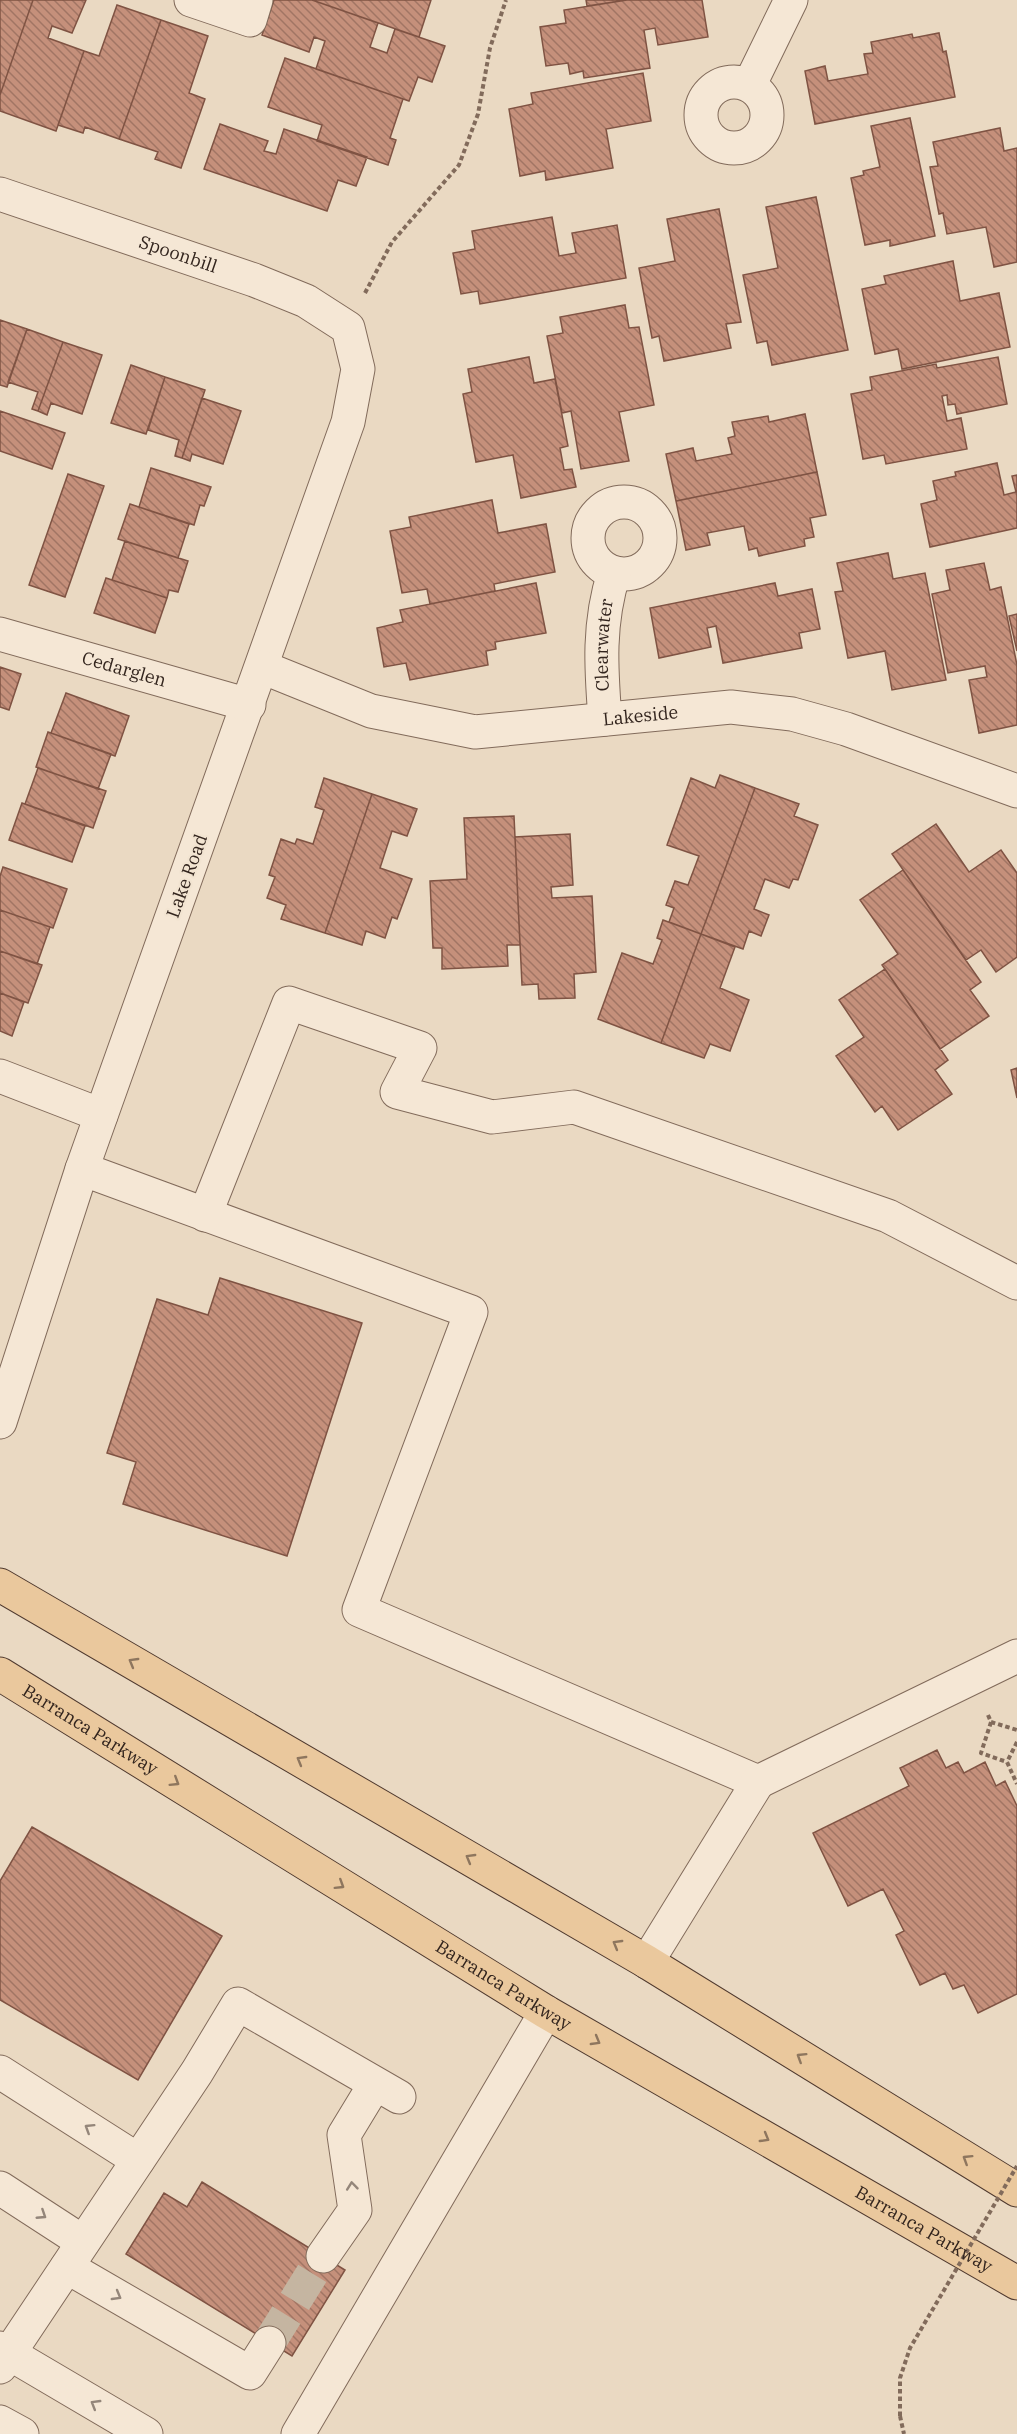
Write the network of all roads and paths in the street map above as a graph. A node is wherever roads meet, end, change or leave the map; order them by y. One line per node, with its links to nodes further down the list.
1 (191, 0): 2 (street)
2 (256, 0)
3 (506, 0): 7 (path)
4 (791, 0): 5 (street)
5 (750, 84)
6 (0, 194): 7 (street, Spoonbill)
7 (348, 328): 10 (street, Lake Road)
8 (614, 573): 12 (street, Clearwater)
9 (0, 633): 11 (street, Cedarglen)
10 (262, 667): 11 (street, Lake Road); 12 (street, Lakeside)
11 (249, 705): 15 (street, Lake Road)
12 (605, 719): 13 (street, Lakeside)
13 (1017, 791)
14 (0, 1076): 15 (street)
15 (101, 1115): 16 (street, Lake Road)
16 (82, 1169): 17 (street); 19 (street, Lake Road)
17 (206, 1215): 18 (street); 26 (street)
18 (1017, 1283)
19 (0, 1422)
20 (0, 1585): 28 (main road, one-way to 20)
21 (1017, 1656): 26 (street)
22 (0, 1674): 29 (main road, Barranca Parkway, one-way to 29)
23 (991, 1722): 25 (path)
24 (1017, 1742): 25 (path)
25 (1007, 1762): 27 (path)
26 (758, 1782): 28 (street)
27 (1017, 1784)
28 (647, 1962): 34 (main road, one-way to 28)
29 (546, 2012): 37 (main road, Barranca Parkway, one-way to 37); 43 (street)
30 (0, 2072): 31 (street, one-way to 30)
31 (138, 2160): 35 (street); 36 (street, one-way to 31)
32 (1017, 2166): 44 (path, bridge)
33 (0, 2188): 35 (street, one-way to 35)
34 (1017, 2190)
35 (75, 2254): 38 (street, one-way to 38); 39 (street)
36 (323, 2256)
37 (1017, 2283)
38 (269, 2343)
39 (3, 2356): 42 (street, one-way to 39)
40 (0, 2422): 41 (street)
41 (22, 2434)
42 (146, 2434)
43 (297, 2434)
44 (904, 2434)

